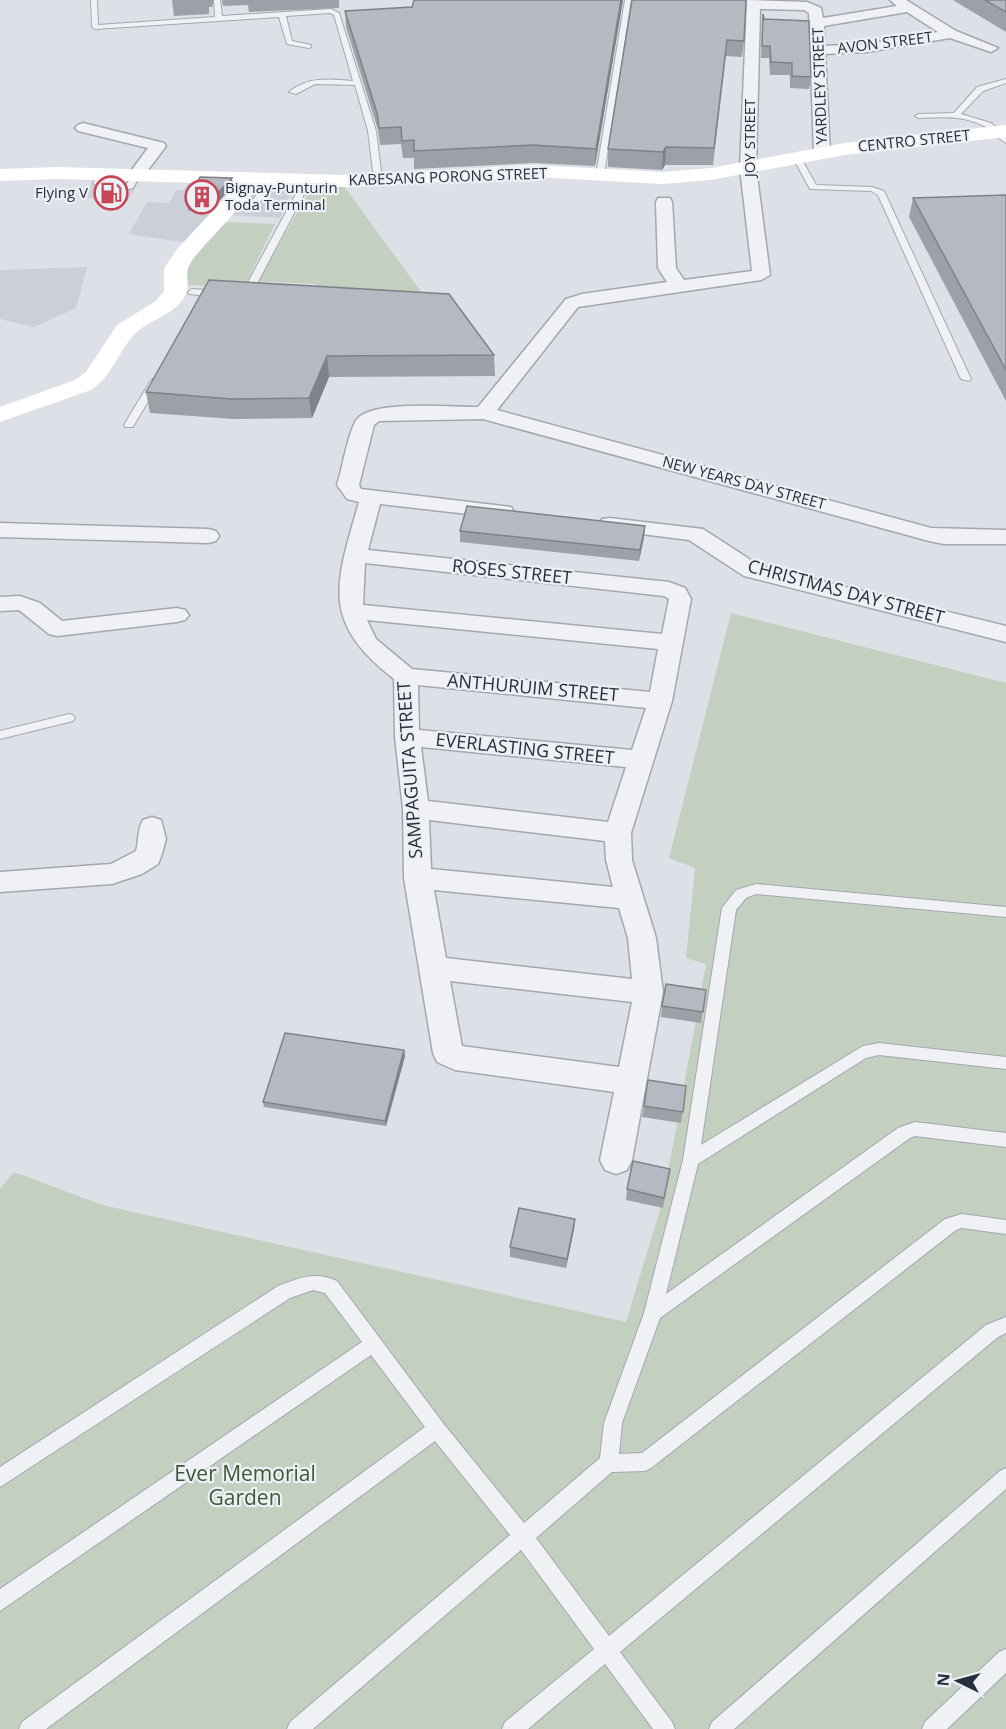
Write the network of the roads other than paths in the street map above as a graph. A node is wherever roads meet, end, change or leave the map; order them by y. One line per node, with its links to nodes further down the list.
1 (94, 0): 8 (lane)
2 (217, 0): 8 (lane)
3 (628, 0): 26 (lane)
4 (897, 0): 6 (street)
5 (754, 2): 9 (street, YARDLEY STREET); 23 (street, JOY STREET)
6 (909, 8): 9 (street); 10 (street)
7 (282, 15): 8 (lane); 11 (lane); 15 (lane)
8 (219, 20)
9 (818, 23): 13 (street, YARDLEY STREET)
10 (951, 34): 12 (street); 13 (street, AVON STREET)
11 (309, 46)
12 (991, 48)
13 (819, 50): 21 (street, YARDLEY STREET)
14 (1006, 81): 18 (lane)
15 (357, 84): 16 (lane); 27 (lane)
16 (293, 92)
17 (919, 116): 18 (lane)
18 (955, 116): 20 (lane)
19 (83, 128): 25 (street)
20 (1004, 135): 21 (main road, CENTRO STREET)
21 (822, 153): 22 (main road, KABESANG PORONG STREET)
22 (797, 158): 23 (main road, KABESANG PORONG STREET); 39 (lane)
23 (748, 168): 26 (main road, KABESANG PORONG STREET); 32 (street, JOY STREET)
24 (0, 175): 25 (main road, KABESANG PORONG STREET)
25 (136, 175): 29 (main road, KABESANG PORONG STREET); 30 (lane)
26 (600, 175): 27 (main road, KABESANG PORONG STREET)
27 (378, 179): 28 (main road, KABESANG PORONG STREET)
28 (307, 181): 29 (main road, KABESANG PORONG STREET); 35 (lane)
29 (259, 184): 41 (main road)
30 (120, 190)
31 (664, 201): 32 (street)
32 (678, 285): 40 (street)
33 (192, 292): 34 (lane)
34 (206, 293): 35 (lane); 37 (lane)
35 (236, 295): 36 (lane)
36 (258, 296)
37 (201, 303)
38 (162, 370): 42 (lane)
39 (966, 379)
40 (484, 413): 43 (street, NEW YEARS DAY STREET); 48 (street, NEW YEARS DAY STREET)
41 (0, 415)
42 (129, 425)
43 (371, 498): 44 (street); 49 (street, SAMPAGUITA STREET)
44 (524, 515)
45 (594, 523): 53 (street, CHRISTMAS DAY STREET)
46 (0, 530): 47 (street)
47 (208, 536)
48 (1006, 537)
49 (355, 555): 51 (street, SAMPAGUITA STREET); 54 (street, ROSES STREET)
50 (0, 604): 52 (street)
51 (352, 611): 54 (street); 55 (street, SAMPAGUITA STREET)
52 (177, 615)
53 (1006, 634)
54 (669, 642): 56 (street)
55 (406, 676): 56 (street, ANTHURUIM STREET); 59 (street, SAMPAGUITA STREET)
56 (660, 700): 60 (street)
57 (69, 717): 58 (lane)
58 (0, 735)
59 (407, 737): 60 (street, EVERLASTING STREET); 61 (street, SAMPAGUITA STREET)
60 (642, 760): 63 (street)
61 (416, 809): 63 (street); 64 (street, SAMPAGUITA STREET)
62 (152, 827): 65 (street)
63 (618, 833): 66 (street)
64 (418, 878): 66 (street); 68 (street, SAMPAGUITA STREET)
65 (0, 882)
66 (631, 899): 69 (street)
67 (1006, 912): 74 (lane)
68 (434, 968): 69 (street); 71 (street, SAMPAGUITA STREET)
69 (648, 992): 71 (street)
70 (1006, 1063): 74 (lane)
71 (632, 1082): 73 (street)
72 (1006, 1140): 76 (lane)
73 (616, 1160)
74 (691, 1160): 76 (lane)
75 (1006, 1227): 80 (lane)
76 (653, 1313): 80 (lane)
77 (1006, 1326): 85 (lane)
78 (373, 1344): 79 (lane); 82 (lane); 84 (lane)
79 (437, 1429): 83 (lane); 87 (lane)
80 (609, 1463): 83 (lane)
81 (1006, 1477): 91 (lane)
82 (0, 1478)
83 (522, 1535): 85 (lane); 88 (lane)
84 (0, 1601)
85 (605, 1650): 89 (lane); 90 (lane)
86 (1006, 1659): 92 (lane)
87 (29, 1729)
88 (297, 1729)
89 (512, 1729)
90 (665, 1729)
91 (719, 1729)
92 (932, 1729)

